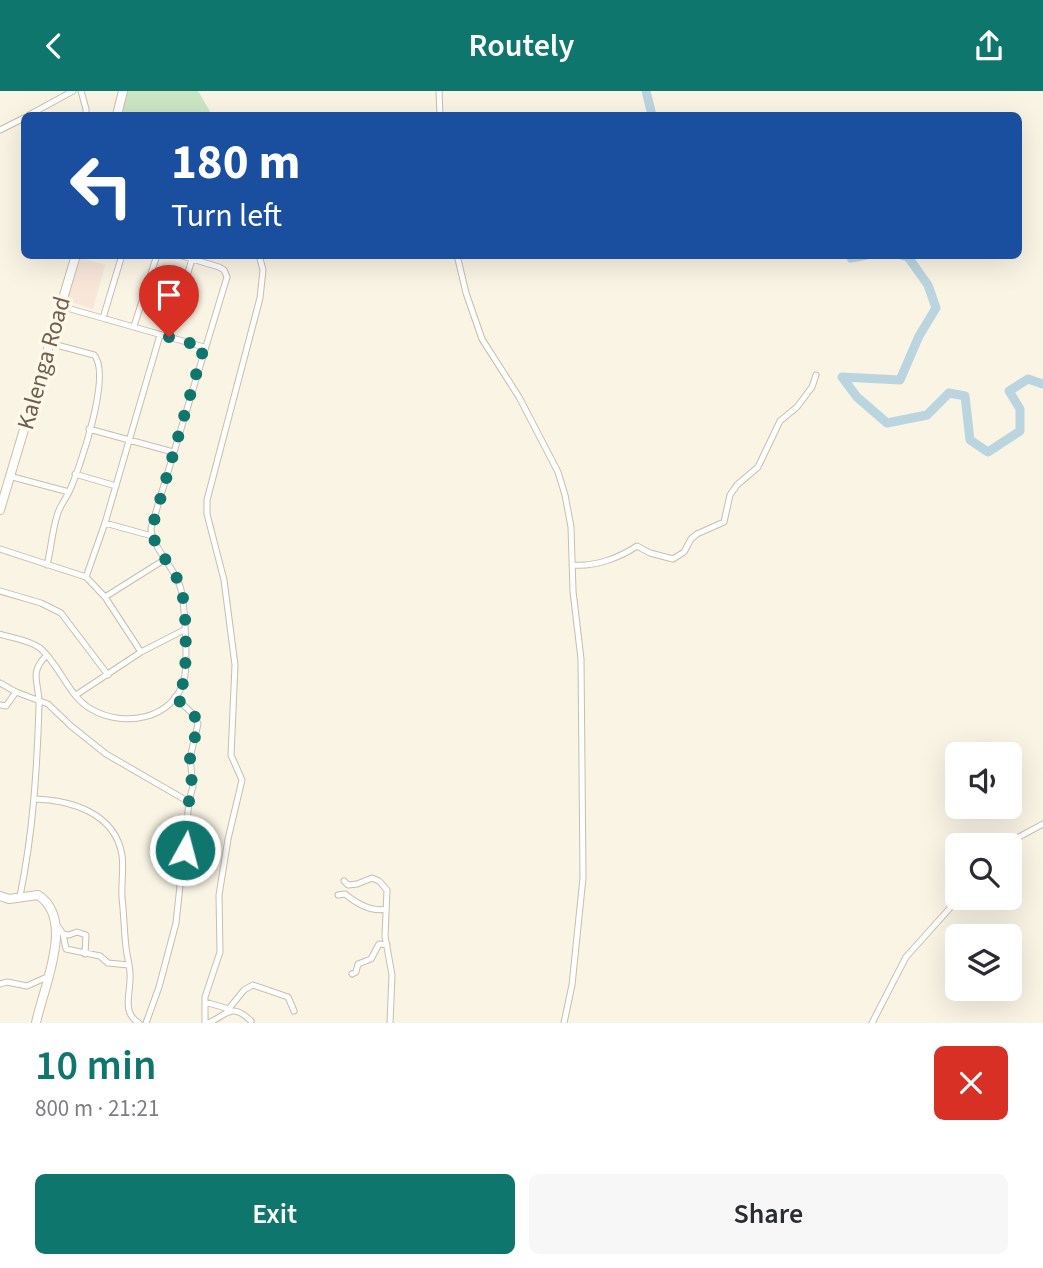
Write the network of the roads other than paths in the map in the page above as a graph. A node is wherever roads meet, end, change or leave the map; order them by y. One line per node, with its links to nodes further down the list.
1 (73, 91): 5 (street)
2 (80, 91): 8 (street)
3 (123, 91): 9 (main road)
4 (439, 91): 10 (street)
5 (46, 106): 6 (street); 7 (street)
6 (35, 112)
7 (45, 112)
8 (86, 112)
9 (118, 112)
10 (440, 112)
11 (21, 120): 12 (street)
12 (0, 130)
13 (75, 259): 20 (main road, Kalenga Road)
14 (121, 259): 21 (street)
15 (156, 259): 22 (street)
16 (192, 259): 19 (street); 24 (street)
17 (260, 259): 74 (street)
18 (458, 259): 41 (street)
19 (200, 261): 26 (street)
20 (60, 306): 21 (street); 25 (main road, Kalenga Road)
21 (103, 318): 22 (street)
22 (134, 326): 23 (street)
23 (160, 335): 24 (street); 29 (street)
24 (169, 337): 26 (street)
25 (49, 343): 28 (street); 32 (main road, Kalenga Road)
26 (204, 347): 30 (street)
27 (816, 375): 41 (street)
28 (89, 429): 29 (street); 31 (street)
29 (129, 441): 30 (street); 33 (street)
30 (173, 452): 37 (street)
31 (75, 474): 33 (street); 34 (street)
32 (9, 476): 34 (street); 35 (main road, Kalenga Road)
33 (116, 486): 36 (street)
34 (69, 492): 40 (street)
35 (0, 510)
36 (105, 523): 37 (street); 42 (street)
37 (152, 536): 39 (street)
38 (0, 549): 40 (street)
39 (167, 558): 44 (street); 45 (street)
40 (47, 565): 42 (street)
41 (572, 565): 83 (street)
42 (86, 577): 44 (street)
43 (0, 591): 49 (street)
44 (105, 597): 47 (street)
45 (184, 630): 47 (street); 53 (street)
46 (0, 634): 48 (street)
47 (141, 652): 49 (street)
48 (46, 656): 52 (street); 54 (street)
49 (108, 675): 52 (street)
50 (0, 683): 51 (street)
51 (16, 692): 54 (street); 55 (street)
52 (76, 695): 53 (street)
53 (175, 697): 57 (street)
54 (40, 701): 56 (street); 57 (street)
55 (0, 705)
56 (34, 799): 63 (street); 70 (street)
57 (189, 801): 80 (street)
58 (1043, 824): 59 (street)
59 (1022, 835)
60 (344, 881): 64 (street)
61 (338, 895): 64 (street)
62 (0, 896): 63 (main road)
63 (20, 896): 66 (main road)
64 (386, 909): 68 (street)
65 (948, 910): 84 (street)
66 (57, 925): 67 (street); 72 (main road)
67 (63, 934): 69 (street); 69 (street)
68 (387, 945): 71 (street); 82 (street)
69 (85, 954): 70 (street)
70 (129, 965): 79 (street)
71 (352, 974)
72 (47, 977): 73 (street); 78 (main road)
73 (0, 984)
74 (205, 1002): 75 (street); 81 (street)
75 (228, 1010): 76 (street); 77 (street); 81 (street)
76 (294, 1011)
77 (251, 1021)
78 (36, 1023)
79 (139, 1023)
80 (146, 1023)
81 (207, 1023)
82 (390, 1023)
83 (564, 1023)
84 (872, 1023)

